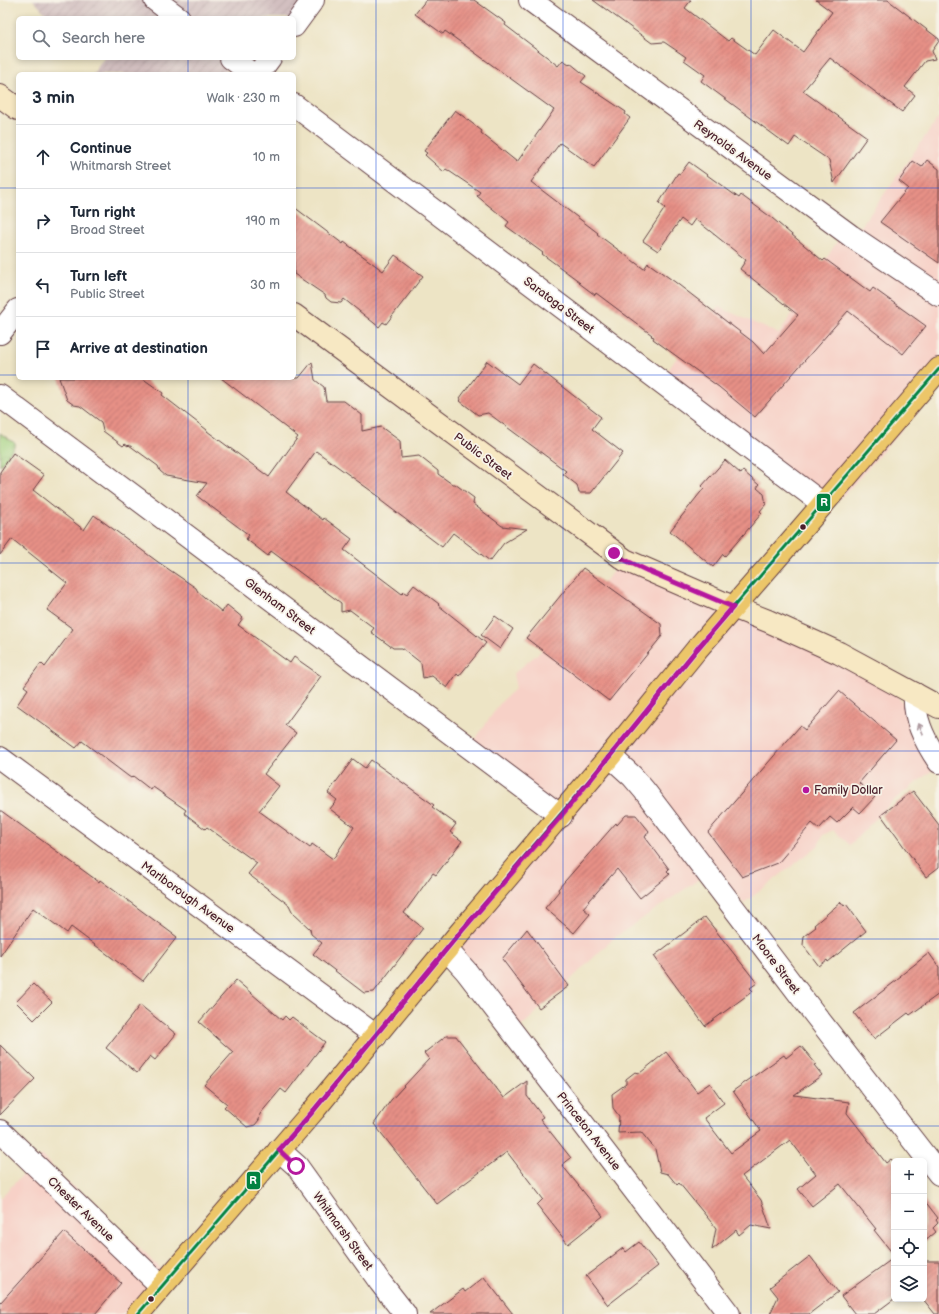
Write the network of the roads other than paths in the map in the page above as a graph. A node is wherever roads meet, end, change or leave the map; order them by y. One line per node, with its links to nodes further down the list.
1 (155, 0): 4 (street)
2 (313, 0): 5 (street)
3 (530, 0): 13 (street, Reynolds Avenue)
4 (176, 16)
5 (296, 23)
6 (234, 60): 8 (street)
7 (268, 60): 9 (street)
8 (249, 72)
9 (260, 72)
10 (0, 96): 12 (main road)
11 (296, 107): 19 (street, Saratoga Street)
12 (16, 108)
13 (939, 295)
14 (16, 313): 16 (street)
15 (296, 316): 20 (main road, Public Street)
16 (0, 334)
17 (939, 369): 19 (main road)
18 (0, 396): 26 (street, Glenham Street)
19 (823, 504): 20 (main road)
20 (733, 607): 21 (main road, Public Street); 23 (main road)
21 (915, 694): 22 (main road, Public Street); 25 (street, one-way to 21)
22 (939, 707)
23 (610, 756): 26 (main road); 31 (street, Moore Street)
24 (0, 758): 28 (street, Marlborough Avenue)
25 (939, 762)
26 (561, 816): 27 (main road)
27 (447, 950): 28 (main road); 35 (street, Princeton Avenue)
28 (376, 1036): 30 (main road)
29 (0, 1131): 32 (street, Chester Avenue)
30 (279, 1150): 32 (main road); 34 (street, Whitmarsh Street)
31 (939, 1174)
32 (161, 1286): 33 (main road)
33 (138, 1314)
34 (405, 1314)
35 (729, 1314)

